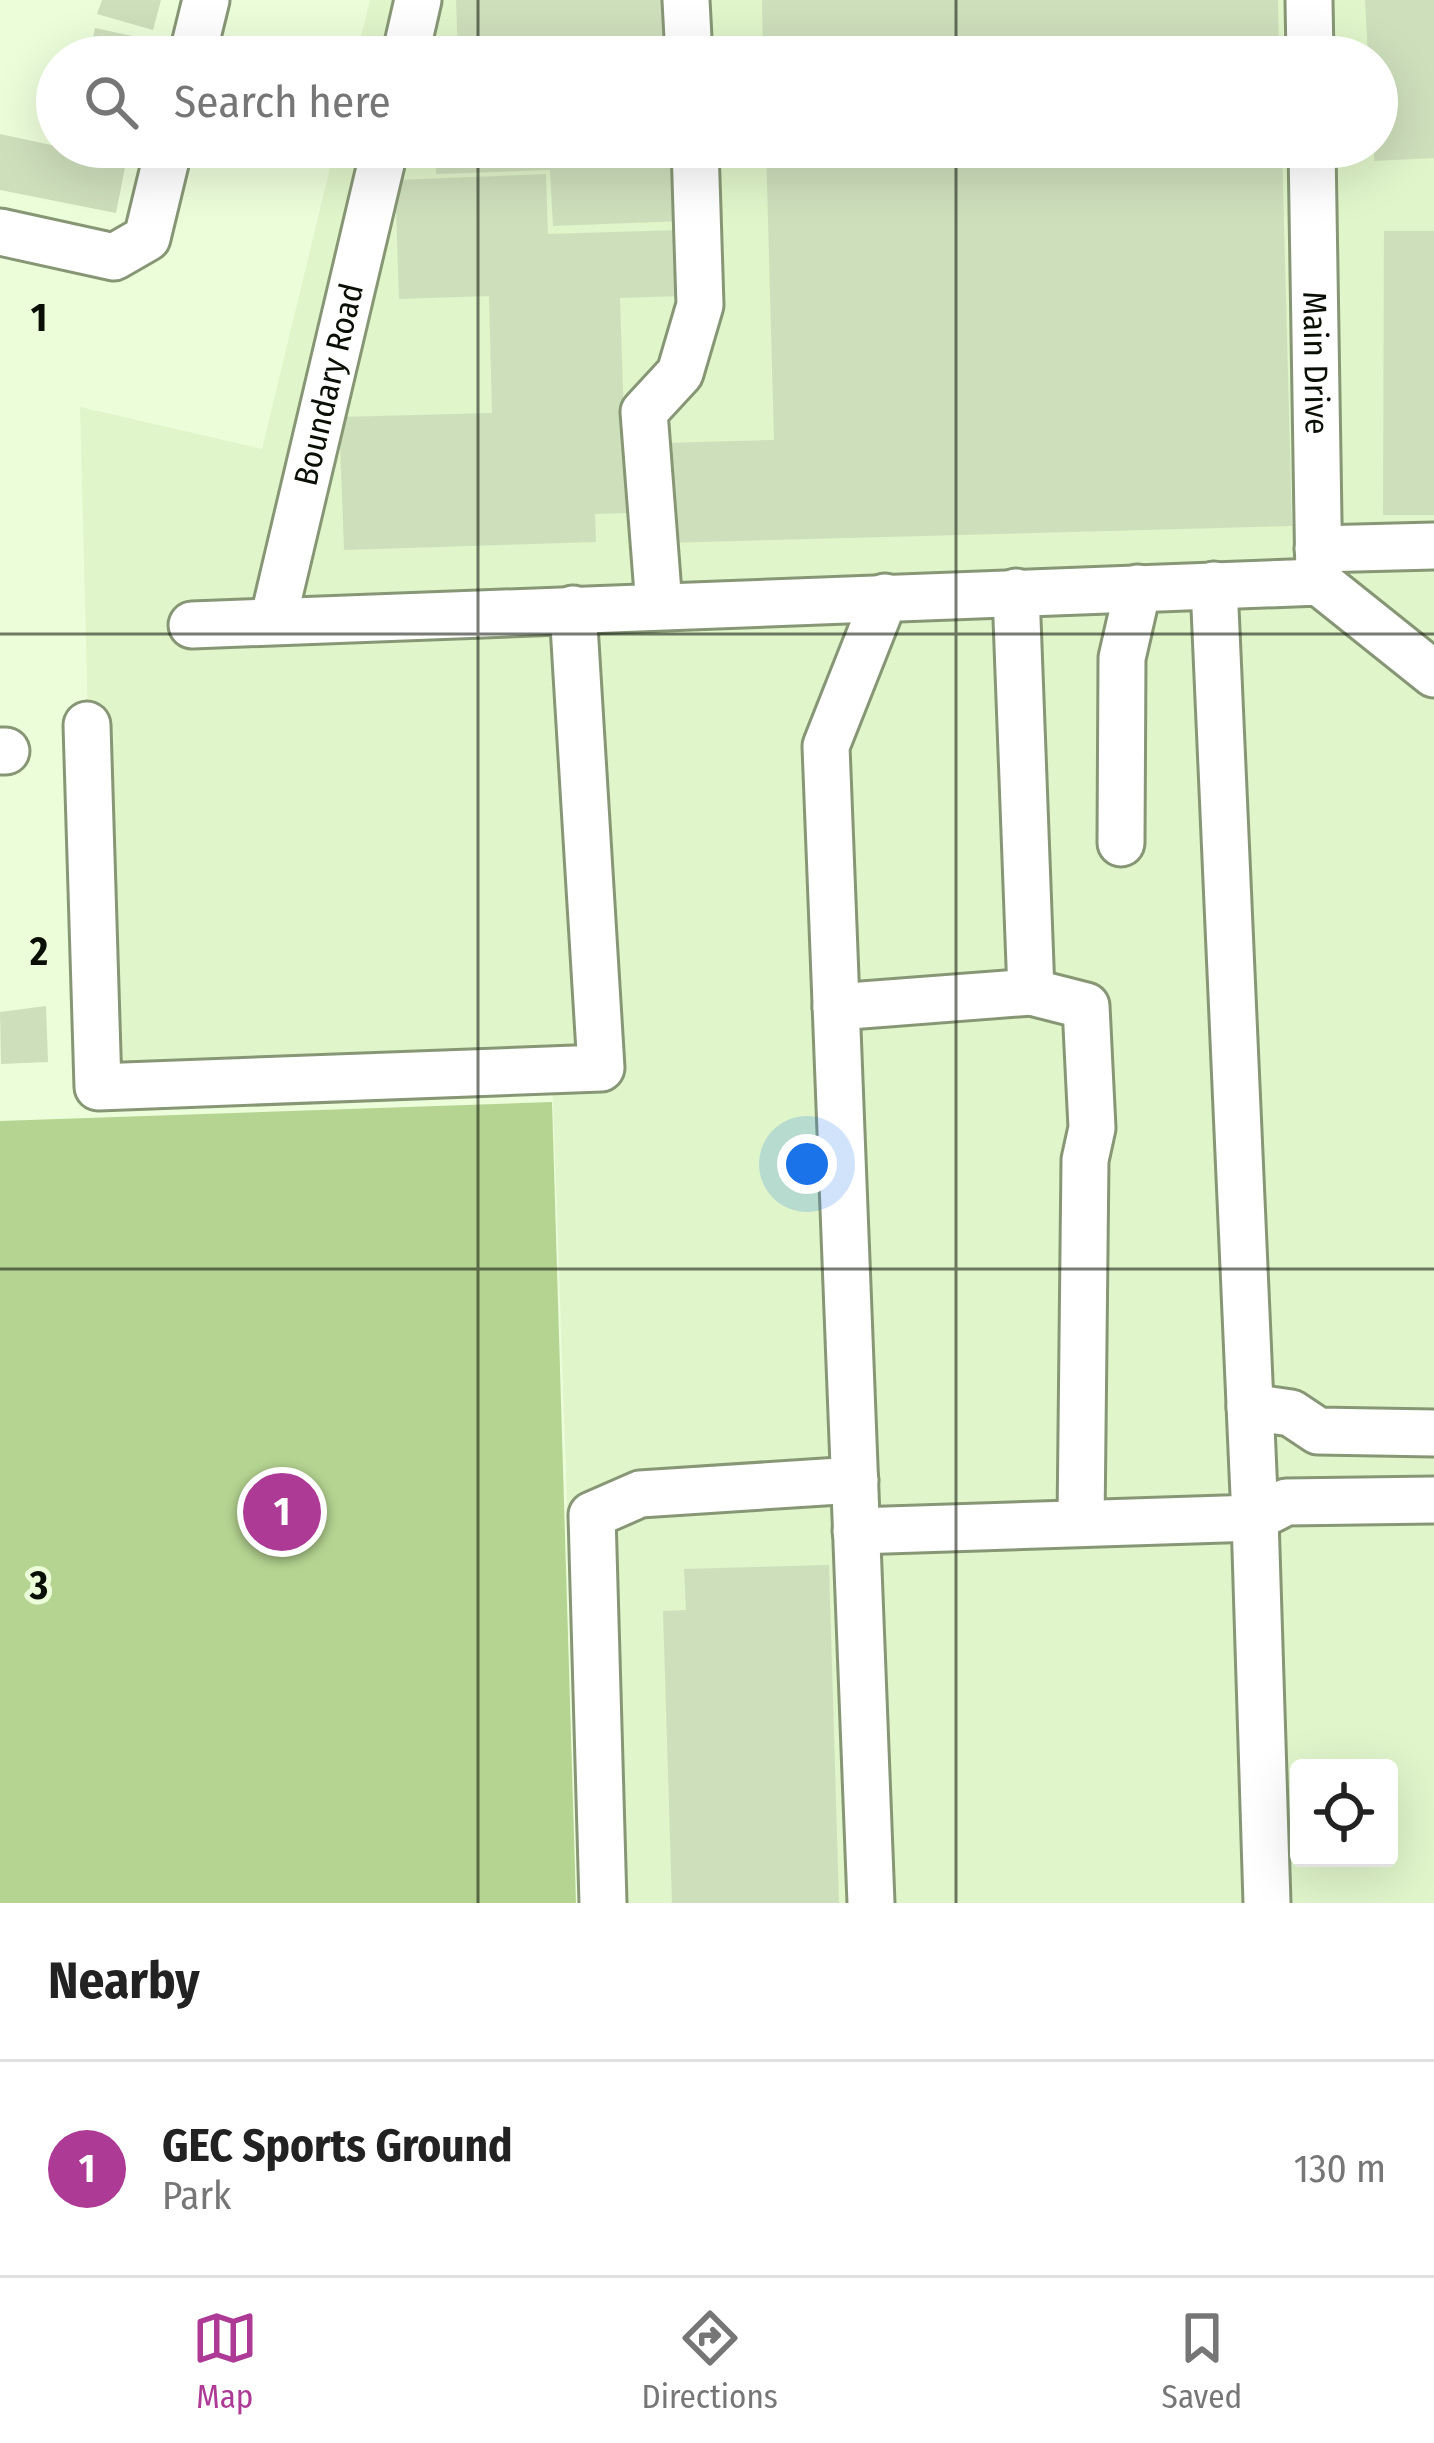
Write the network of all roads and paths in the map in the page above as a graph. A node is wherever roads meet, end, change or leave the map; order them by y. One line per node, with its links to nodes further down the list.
1 (206, 0): 5 (street)
2 (418, 0): 6 (street)
3 (686, 0): 7 (street)
4 (1309, 0): 8 (street)
5 (197, 36)
6 (410, 36)
7 (688, 36)
8 (1310, 36)
9 (165, 168): 13 (street)
10 (380, 168): 22 (street, Boundary Road)
11 (696, 168): 20 (street)
12 (1312, 168): 15 (street, Main Drive)
13 (0, 232)
14 (1434, 546): 15 (street)
15 (1319, 566): 16 (street); 24 (street)
16 (1214, 585): 17 (street); 29 (street)
17 (1138, 588): 18 (street); 26 (street)
18 (1016, 592): 19 (street); 27 (street)
19 (885, 597): 20 (street); 28 (street)
20 (659, 606): 21 (street)
21 (573, 609): 22 (street); 25 (street)
22 (274, 621): 23 (street)
23 (192, 625)
24 (1434, 674)
25 (87, 725)
26 (1121, 843)
27 (1031, 992): 28 (street); 34 (street)
28 (836, 1007): 31 (street)
29 (1250, 1407): 30 (street); 33 (street)
30 (1434, 1433)
31 (855, 1480): 35 (street); 36 (street)
32 (1434, 1500): 33 (street)
33 (1255, 1518): 34 (street); 38 (street)
34 (1082, 1523): 35 (street)
35 (856, 1531): 37 (street)
36 (603, 1903)
37 (871, 1903)
38 (1267, 1903)

